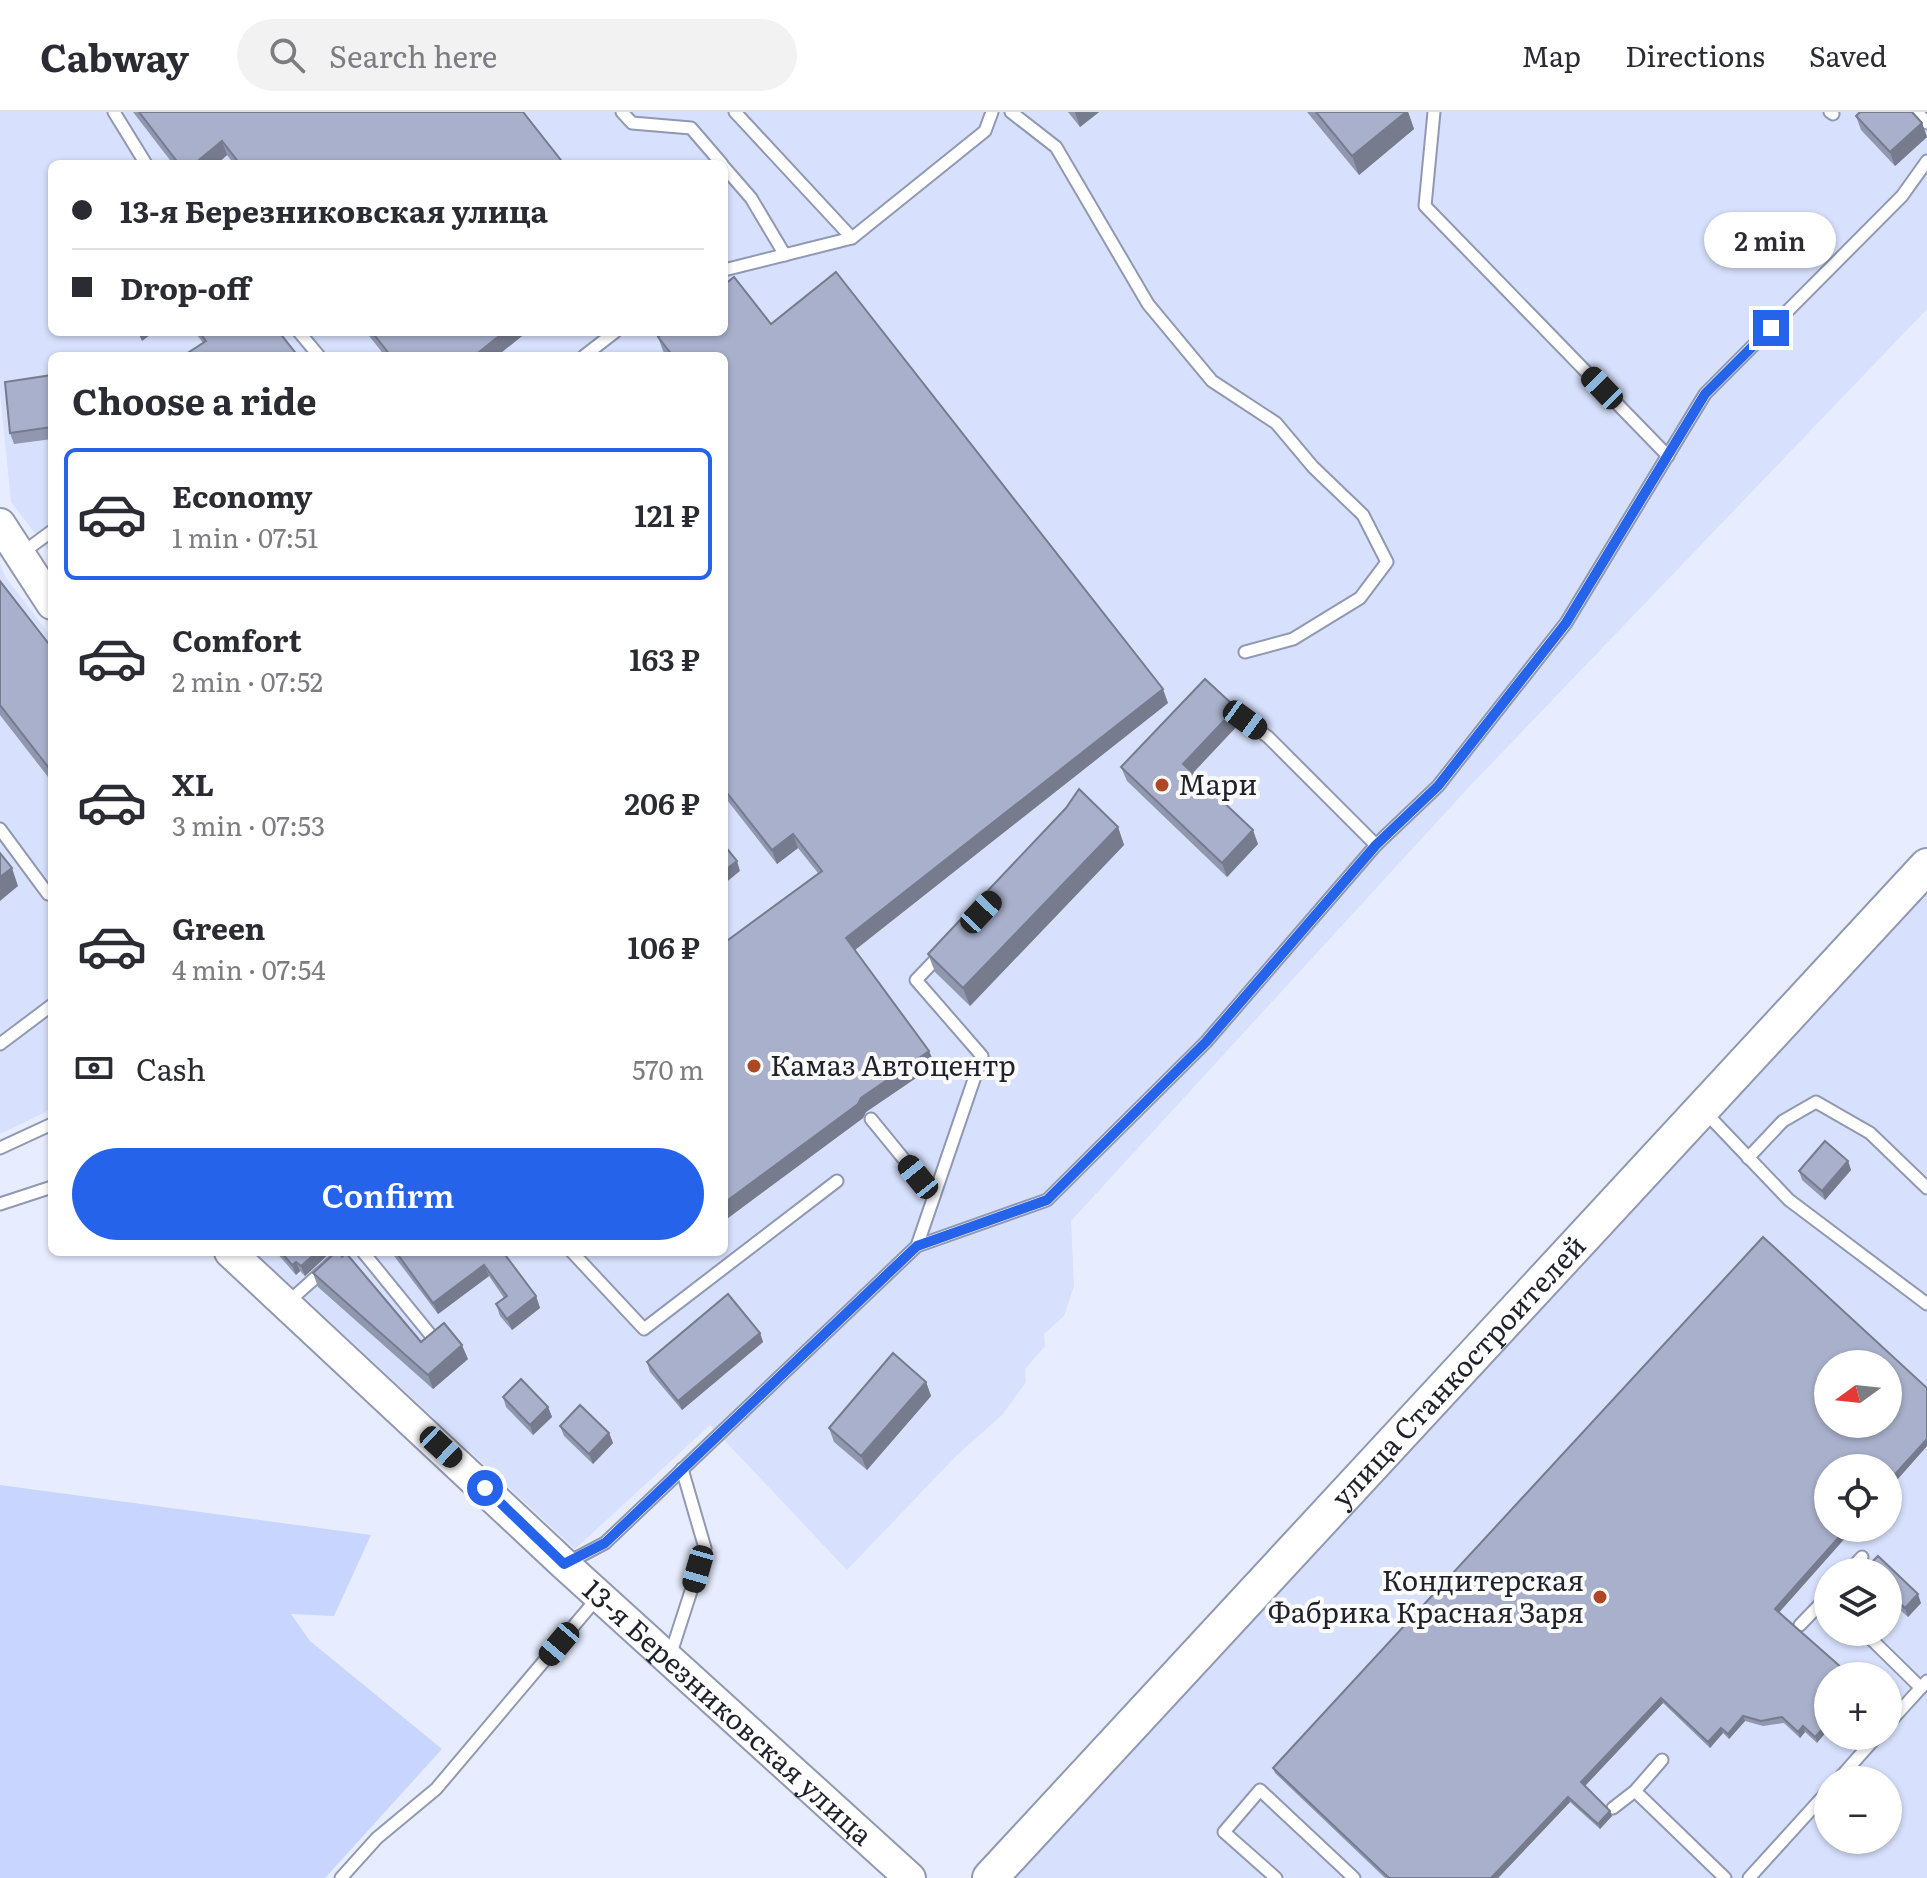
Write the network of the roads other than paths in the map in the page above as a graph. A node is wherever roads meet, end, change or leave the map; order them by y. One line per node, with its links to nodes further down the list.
1 (114, 112): 9 (lane)
2 (622, 112): 10 (lane)
3 (735, 112): 13 (lane)
4 (992, 112): 13 (lane)
5 (1011, 112): 24 (lane)
6 (1435, 112): 20 (lane)
7 (1917, 112): 8 (lane)
8 (1927, 123)
9 (144, 160)
10 (719, 160)
11 (1927, 161): 20 (lane)
12 (728, 171): 14 (lane)
13 (852, 238): 14 (lane)
14 (785, 255): 15 (lane)
15 (728, 269)
16 (302, 336): 18 (lane)
17 (610, 336): 19 (lane)
18 (316, 352)
19 (589, 352)
20 (1668, 456): 27 (lane)
21 (48, 532): 22 (lane)
22 (7, 542): 23 (street)
23 (48, 598)
24 (1245, 652)
25 (1245, 720): 27 (lane)
26 (0, 829): 29 (lane)
27 (1376, 845): 43 (lane)
28 (1927, 866): 33 (main road, улица Станкостроителей)
29 (48, 890)
30 (949, 946): 41 (lane)
31 (48, 1008): 32 (lane)
32 (0, 1044)
33 (1702, 1109): 37 (lane); 68 (main road, улица Станкостроителей)
34 (871, 1119): 41 (lane)
35 (48, 1126): 36 (lane)
36 (0, 1148)
37 (1748, 1158): 40 (lane); 49 (lane)
38 (837, 1181): 47 (lane)
39 (48, 1188): 42 (lane)
40 (1927, 1188)
41 (934, 1196): 43 (lane)
42 (0, 1204)
43 (917, 1246): 51 (lane)
44 (234, 1256): 48 (street, 13-я Березниковская улица)
45 (339, 1256): 48 (lane)
46 (366, 1256): 50 (lane)
47 (576, 1256)
48 (285, 1304): 52 (street, 13-я Березниковская улица)
49 (1927, 1304)
50 (429, 1333)
51 (682, 1469): 52 (lane); 57 (lane)
52 (564, 1564): 53 (street, 13-я Березниковская улица)
53 (600, 1596): 57 (street, 13-я Березниковская улица); 66 (lane)
54 (1814, 1609): 55 (lane)
55 (1800, 1625)
56 (1880, 1646): 58 (lane)
57 (669, 1658): 67 (street, 13-я Березниковская улица)
58 (1924, 1685): 59 (lane)
59 (1902, 1709)
60 (1865, 1750): 62 (lane)
61 (1662, 1760): 63 (lane)
62 (1850, 1766)
63 (1635, 1791): 65 (lane); 71 (lane)
64 (1814, 1806): 72 (lane)
65 (1613, 1808)
66 (341, 1878)
67 (910, 1878)
68 (990, 1878)
69 (1276, 1878): 70 (lane)
70 (1354, 1878)
71 (1725, 1878)
72 (1749, 1878)

